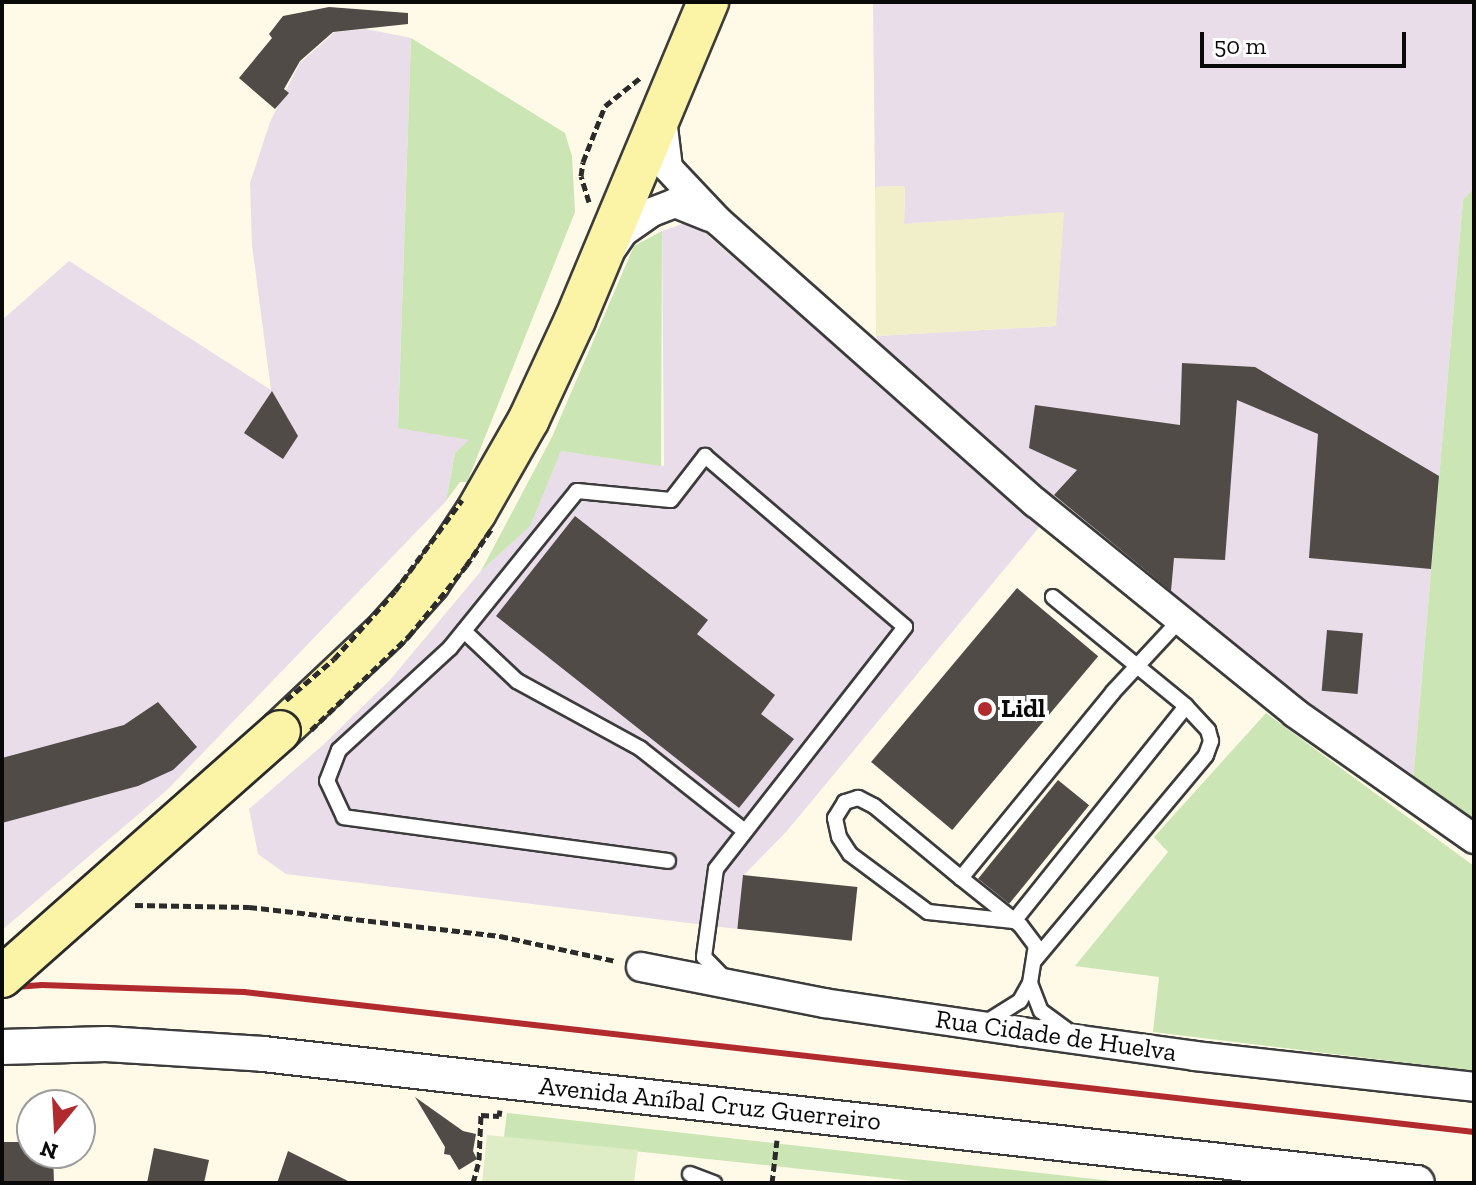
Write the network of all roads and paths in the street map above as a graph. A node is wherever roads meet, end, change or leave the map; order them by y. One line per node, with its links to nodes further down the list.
1 (708, 2): 2 (main road)
2 (662, 105): 3 (street); 4 (main road)
3 (718, 221): 4 (street); 6 (street)
4 (592, 277): 18 (main road, bridge)
5 (1053, 597): 8 (lane)
6 (1180, 620): 8 (lane); 11 (street)
7 (464, 631): 10 (lane); 10 (lane); 12 (lane)
8 (1136, 666): 9 (lane); 13 (lane)
9 (1186, 706): 15 (lane); 16 (lane)
10 (745, 831): 20 (lane)
11 (1474, 839)
12 (668, 861)
13 (961, 878): 15 (lane); 15 (lane)
14 (131, 905): 17 (path)
15 (1014, 921): 16 (lane)
16 (1033, 962): 19 (lane)
17 (641, 967): 20 (street, Rua Cidade de Huelva)
18 (2, 977)
19 (1030, 983): 21 (lane); 22 (lane)
20 (730, 984): 21 (street, Rua Cidade de Huelva)
21 (982, 1025): 22 (street, Rua Cidade de Huelva)
22 (1093, 1041): 24 (street, Rua Cidade de Huelva)
23 (2, 1047): 25 (street, Avenida Aníbal Cruz Guerreiro)
24 (1474, 1087)
25 (780, 1112): 30 (path); 31 (street, Avenida Aníbal Cruz Guerreiro)
26 (499, 1116): 28 (path)
27 (690, 1174): 29 (lane)
28 (473, 1183)
29 (714, 1183)
30 (772, 1183)
31 (1417, 1183)

